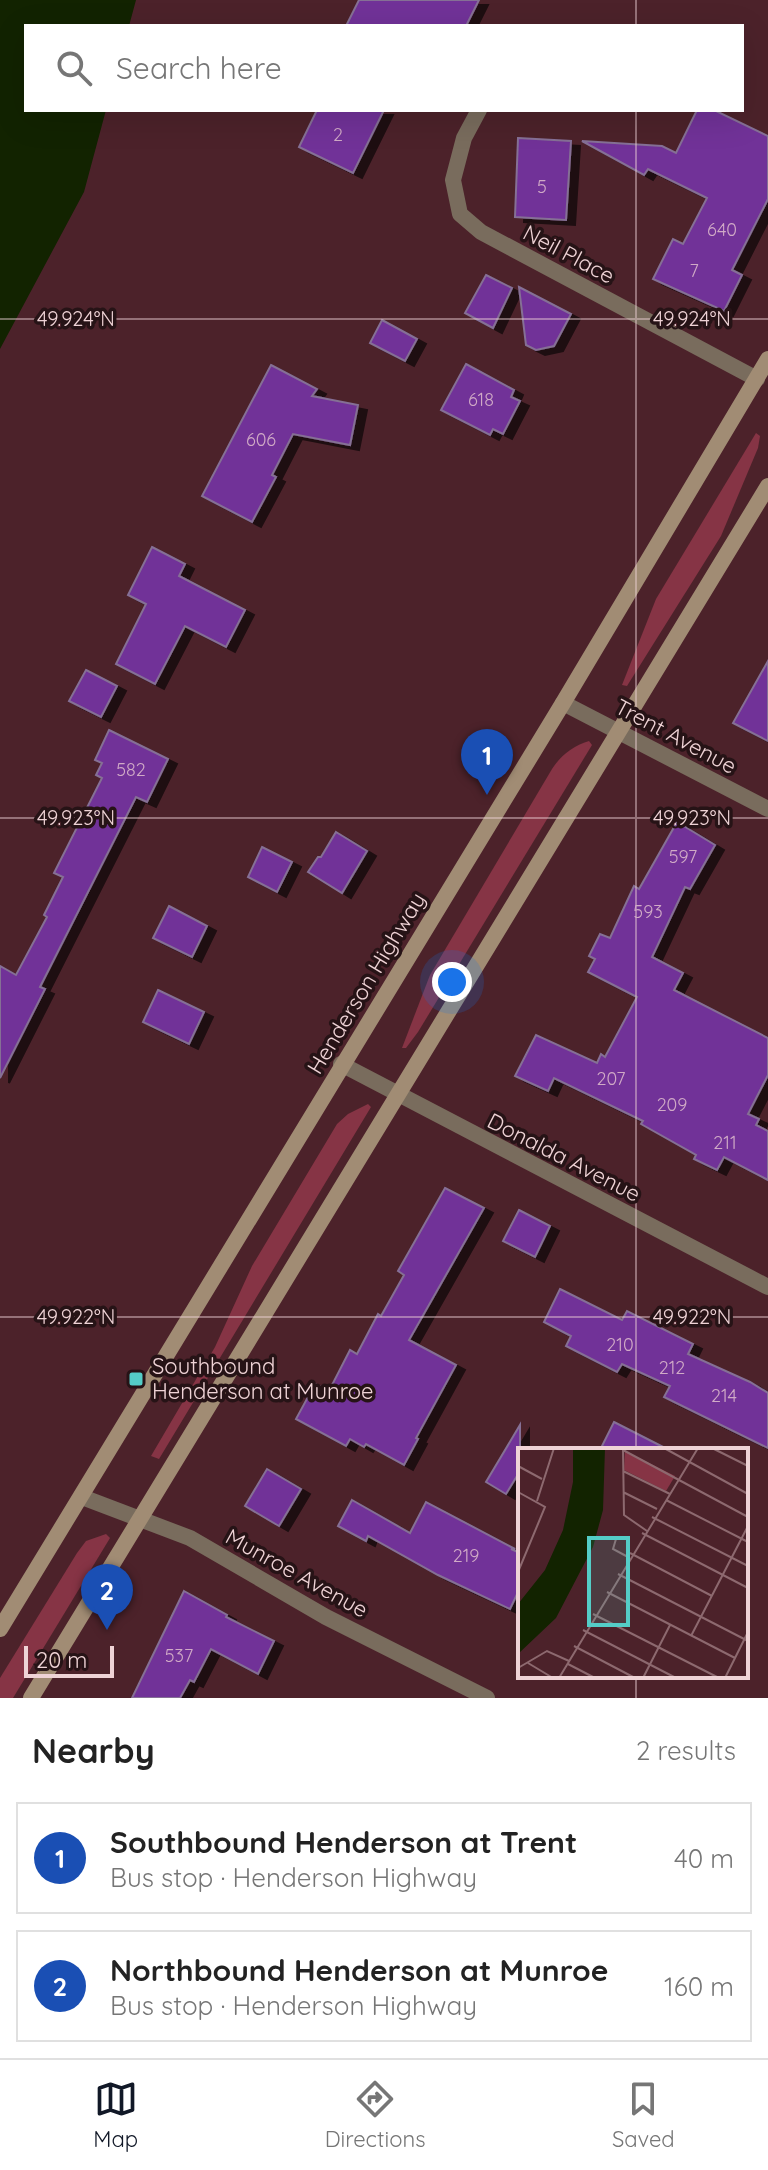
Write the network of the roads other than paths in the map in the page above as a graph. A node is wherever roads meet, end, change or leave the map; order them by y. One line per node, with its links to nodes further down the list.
1 (478, 112): 3 (street, Neil Place)
2 (768, 359): 3 (main road, Henderson Highway)
3 (762, 383): 5 (main road, Henderson Highway)
4 (768, 486): 6 (main road)
5 (563, 703): 6 (street, Trent Avenue); 8 (main road, Henderson Highway)
6 (620, 731): 7 (street, Trent Avenue); 9 (main road)
7 (768, 809)
8 (341, 1064): 9 (street, Donalda Avenue); 11 (main road, Henderson Highway)
9 (397, 1095): 10 (street, Donalda Avenue); 12 (main road)
10 (768, 1287)
11 (82, 1497): 12 (street, Munroe Avenue); 13 (main road, Henderson Highway)
12 (141, 1518): 14 (main road); 15 (street, Munroe Avenue)
13 (0, 1629)
14 (31, 1698)
15 (487, 1698)

